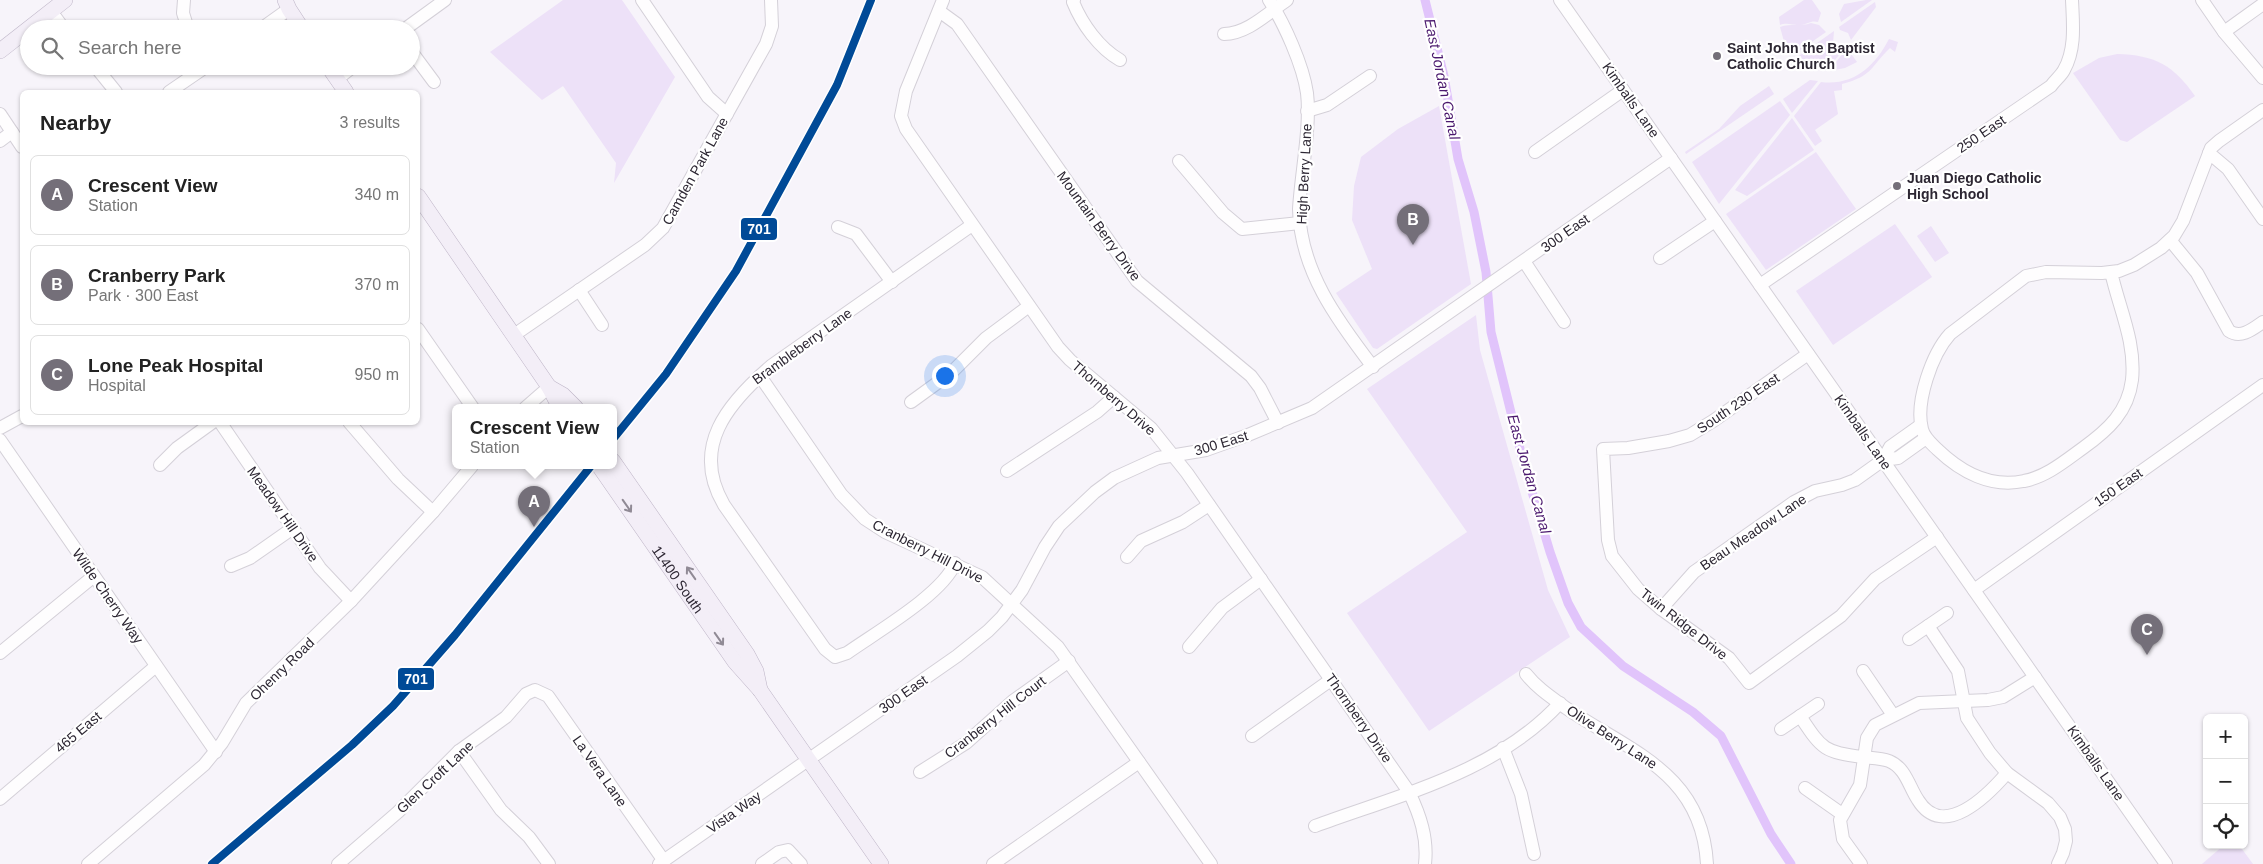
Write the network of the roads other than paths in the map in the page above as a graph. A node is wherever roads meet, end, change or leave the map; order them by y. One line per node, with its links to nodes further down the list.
1 (65, 0): 15 (main road)
2 (184, 0): 18 (street)
3 (445, 0): 21 (street)
4 (642, 0): 43 (street)
5 (771, 0): 43 (street, Camden Park Lane)
6 (1074, 0): 26 (street)
7 (1286, 0): 12 (street)
8 (1560, 0): 39 (street, Kimballs Lane)
9 (2072, 0): 62 (street, 250 East)
10 (2202, 0): 22 (street)
11 (284, 3): 19 (street); 20 (main road)
12 (1272, 4): 23 (street); 40 (street, High Berry Lane)
13 (2263, 4): 22 (street)
14 (941, 5): 55 (street, Thornberry Drive); 82 (street, Mountain Berry Drive)
15 (51, 11): 16 (main road); 17 (street)
16 (40, 20)
17 (58, 20)
18 (185, 20)
19 (269, 20)
20 (296, 20)
21 (417, 20)
22 (2224, 32): 33 (street)
23 (1224, 34)
24 (20, 35): 25 (main road)
25 (0, 51)
26 (1120, 60)
27 (420, 63): 35 (street)
28 (102, 75): 36 (street)
29 (194, 75): 37 (street)
30 (334, 75): 34 (main road)
31 (342, 75): 34 (street)
32 (1370, 76): 40 (street)
33 (2263, 78)
34 (336, 79): 38 (main road)
35 (434, 82)
36 (114, 90)
37 (172, 90)
38 (344, 90)
39 (1623, 90): 47 (street); 49 (street, Kimballs Lane)
40 (1307, 110): 54 (street, High Berry Lane)
41 (2263, 110): 48 (street)
42 (0, 114): 44 (street)
43 (727, 114): 63 (street, Camden Park Lane)
44 (12, 132): 45 (street); 46 (street)
45 (0, 141)
46 (20, 144)
47 (1535, 152)
48 (2209, 153): 52 (street); 57 (street)
49 (1671, 158): 53 (street, Kimballs Lane); 59 (street, 300 East)
50 (1179, 161): 54 (street)
51 (420, 199): 69 (main road)
52 (2261, 210)
53 (1715, 220): 58 (street); 62 (street, Kimballs Lane)
54 (1300, 224): 71 (street, High Berry Lane)
55 (972, 225): 61 (street, Brambleberry Lane); 64 (street, Thornberry Drive)
56 (838, 227): 61 (street)
57 (2170, 240): 60 (street); 66 (street)
58 (1660, 258)
59 (1524, 262): 65 (street); 71 (street, 300 East)
60 (2111, 272): 87 (street); 87 (street)
61 (892, 282): 72 (street, Brambleberry Lane)
62 (1760, 285): 70 (street, Kimballs Lane)
63 (579, 290): 67 (street); 69 (street, Camden Park Lane)
64 (1029, 306): 75 (street, Thornberry Drive); 76 (street)
65 (1564, 322)
66 (2263, 322)
67 (602, 324)
68 (420, 332): 77 (street)
69 (514, 335): 74 (main road)
70 (1808, 354): 89 (street, South 230 East); 91 (street, Kimballs Lane)
71 (1373, 367): 82 (street, 300 East)
72 (760, 376): 102 (street, Cranberry Hill Drive); 102 (street, Brambleberry Lane)
73 (2263, 384): 106 (street, 150 East)
74 (549, 387): 78 (street); 79 (main road); 80 (main road)
75 (1114, 397): 90 (street, Thornberry Drive); 96 (street)
76 (911, 402)
77 (470, 404)
78 (530, 404)
79 (558, 404)
80 (572, 404)
81 (20, 417): 86 (street)
82 (1278, 423): 90 (street, 300 East)
83 (209, 425): 92 (street)
84 (222, 425): 99 (street, Meadow Hill Drive)
85 (352, 425): 98 (street)
86 (0, 428)
87 (1923, 431): 91 (street, Beau Meadow Lane)
88 (0, 440): 104 (street, Wilde Cherry Way)
89 (1603, 448): 109 (street, Twin Ridge Drive)
90 (1174, 455): 97 (street, Thornberry Drive); 108 (street, 300 East)
91 (1883, 460): 100 (street, Kimballs Lane); 109 (street, Beau Meadow Lane)
92 (160, 465)
93 (617, 467): 121 (main road, 11400 South, one-way to 93)
94 (469, 469): 98 (street, Ohenry Road)
95 (601, 469): 121 (main road, 11400 South, one-way to 121)
96 (1008, 471)
97 (1209, 505): 101 (street); 105 (street, Thornberry Drive)
98 (433, 512): 107 (street, Ohenry Road)
99 (293, 528): 103 (street); 107 (street, Meadow Hill Drive)
100 (1937, 537): 106 (street, Kimballs Lane); 109 (street, Twin Ridge Drive)
101 (1127, 557)
102 (955, 563): 108 (street, Cranberry Hill Drive)
103 (231, 566)
104 (94, 576): 114 (street); 116 (street, Wilde Cherry Way)
105 (1261, 579): 113 (street); 120 (street, Thornberry Drive)
106 (1974, 590): 119 (street, Kimballs Lane)
107 (351, 601): 131 (street, Ohenry Road)
108 (1012, 605): 115 (street, Cranberry Hill Drive); 134 (street, 300 East)
109 (1661, 609)
110 (1946, 613): 111 (street)
111 (1928, 626): 112 (street); 123 (street)
112 (1909, 639)
113 (1189, 646)
114 (0, 653)
115 (1069, 661): 135 (street, Cranberry Hill Drive); 136 (street, Cranberry Hill Court)
116 (156, 666): 131 (street, Wilde Cherry Way); 140 (street, 465 East)
117 (1863, 671): 126 (street)
118 (1526, 674): 124 (street, Olive Berry Lane)
119 (2035, 677): 123 (street); 157 (street, Kimballs Lane)
120 (1332, 680): 129 (street); 139 (street, Thornberry Drive)
121 (760, 690): 134 (main road, 11400 South)
122 (531, 691): 132 (street, Glen Croft Lane); 144 (street, La Vera Lane)
123 (1962, 700): 126 (street); 137 (street)
124 (1560, 703): 130 (street); 154 (street, Olive Berry Lane)
125 (1818, 704): 127 (street)
126 (1893, 715): 133 (street)
127 (1800, 716): 128 (street); 133 (street)
128 (1781, 730)
129 (1252, 736)
130 (1503, 748): 139 (street); 143 (street)
131 (216, 752): 146 (street, Ohenry Road)
132 (459, 752): 147 (street, Glen Croft Lane); 148 (street)
133 (1864, 757): 137 (street); 141 (street)
134 (808, 760): 144 (street, Vista Way); 151 (main road, 11400 South)
135 (1139, 762): 145 (street, Cranberry Hill Drive); 152 (street)
136 (920, 772)
137 (2008, 773): 156 (street)
138 (1805, 788): 141 (street)
139 (1409, 792): 142 (street); 153 (street, Thornberry Drive)
140 (0, 799)
141 (1842, 814): 155 (street)
142 (1315, 826)
143 (1534, 854)
144 (662, 863)
145 (1209, 863)
146 (88, 864)
147 (338, 864)
148 (548, 864)
149 (762, 864): 150 (street)
150 (801, 864)
151 (881, 864)
152 (993, 864)
153 (1425, 864)
154 (1707, 864)
155 (1861, 864)
156 (2058, 864)
157 (2166, 864)

